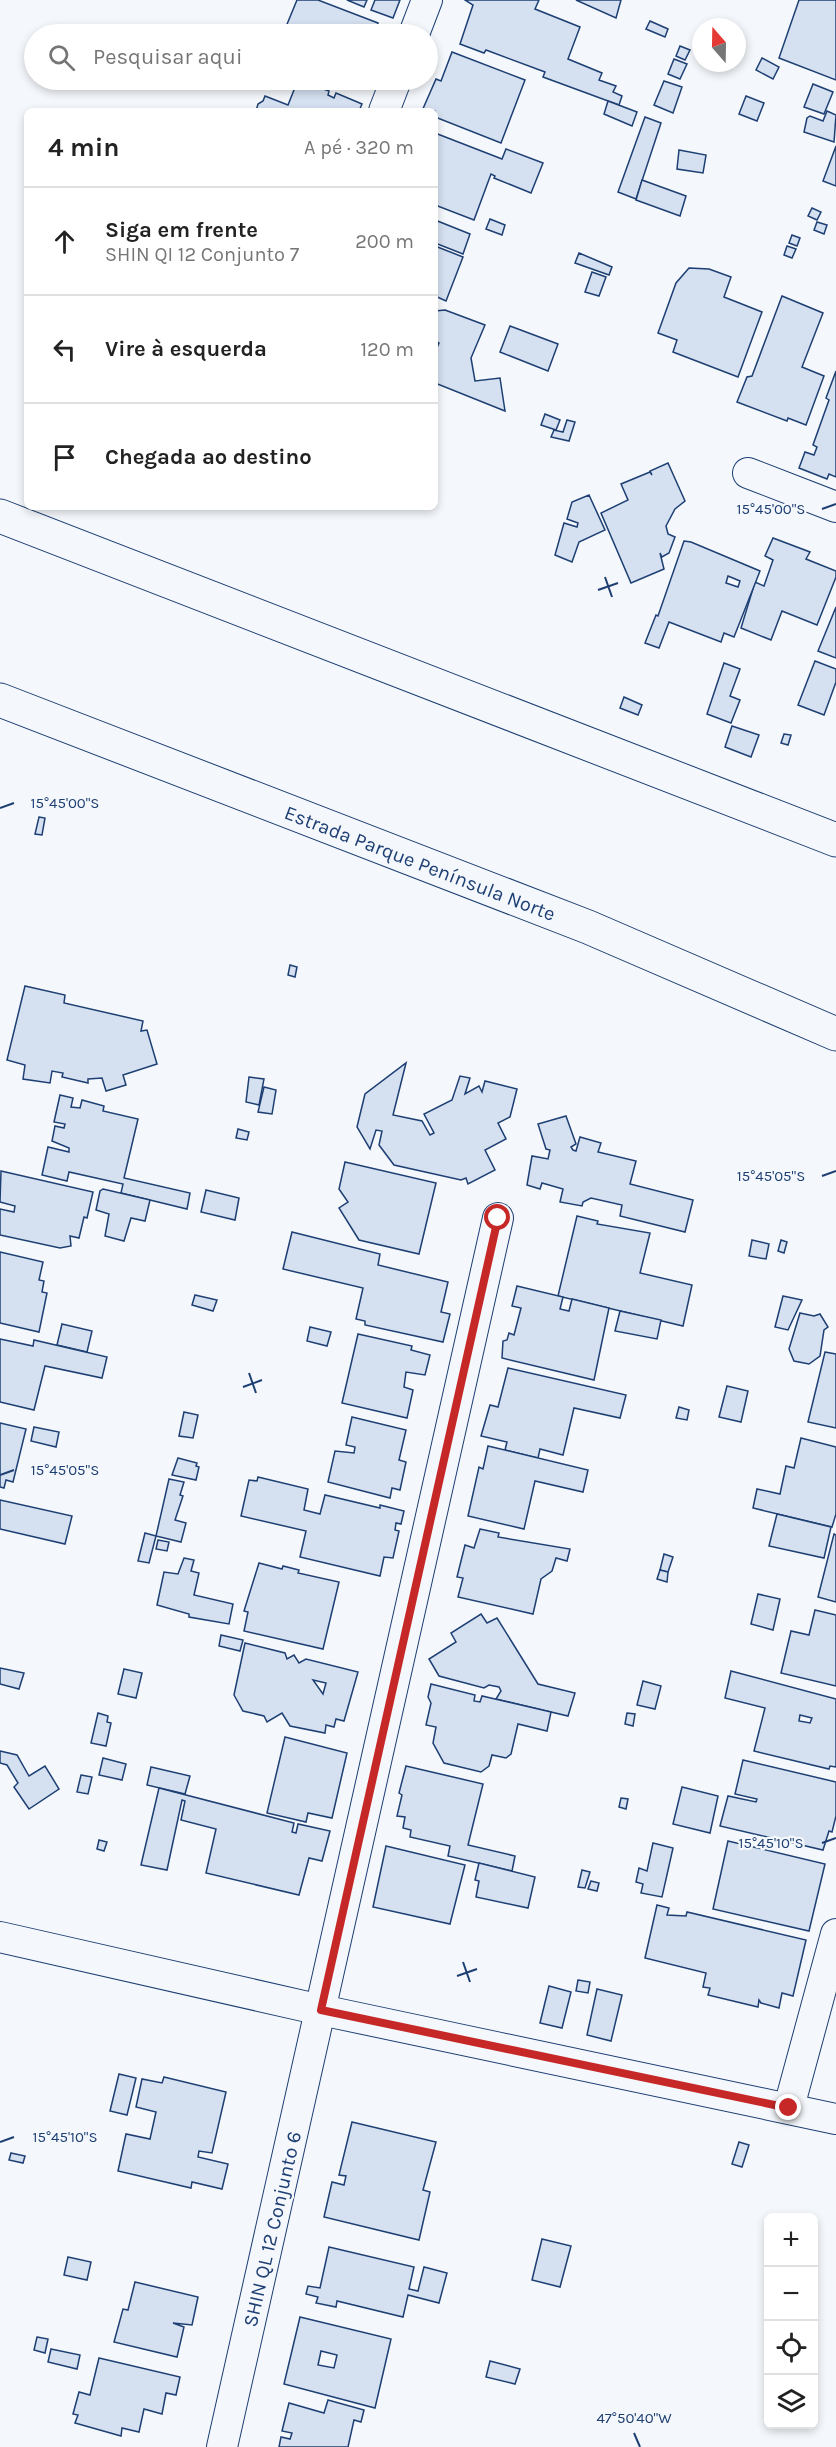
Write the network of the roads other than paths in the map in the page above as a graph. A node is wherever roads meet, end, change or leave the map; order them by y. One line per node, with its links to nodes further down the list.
1 (427, 0): 2 (street)
2 (418, 24)
3 (392, 90): 4 (street)
4 (385, 108)
5 (748, 474): 6 (street)
6 (836, 507)
7 (0, 516): 9 (main road)
8 (0, 700): 10 (main road, Estrada Parque Península Norte)
9 (836, 840)
10 (836, 1034)
11 (498, 1218): 14 (street, SHIN QL 12 Conjunto 6)
12 (836, 1934): 15 (street)
13 (0, 1937): 14 (street)
14 (321, 2010): 15 (street); 17 (street, SHIN QL 12 Conjunto 6)
15 (789, 2108): 16 (street)
16 (836, 2119)
17 (222, 2447)

